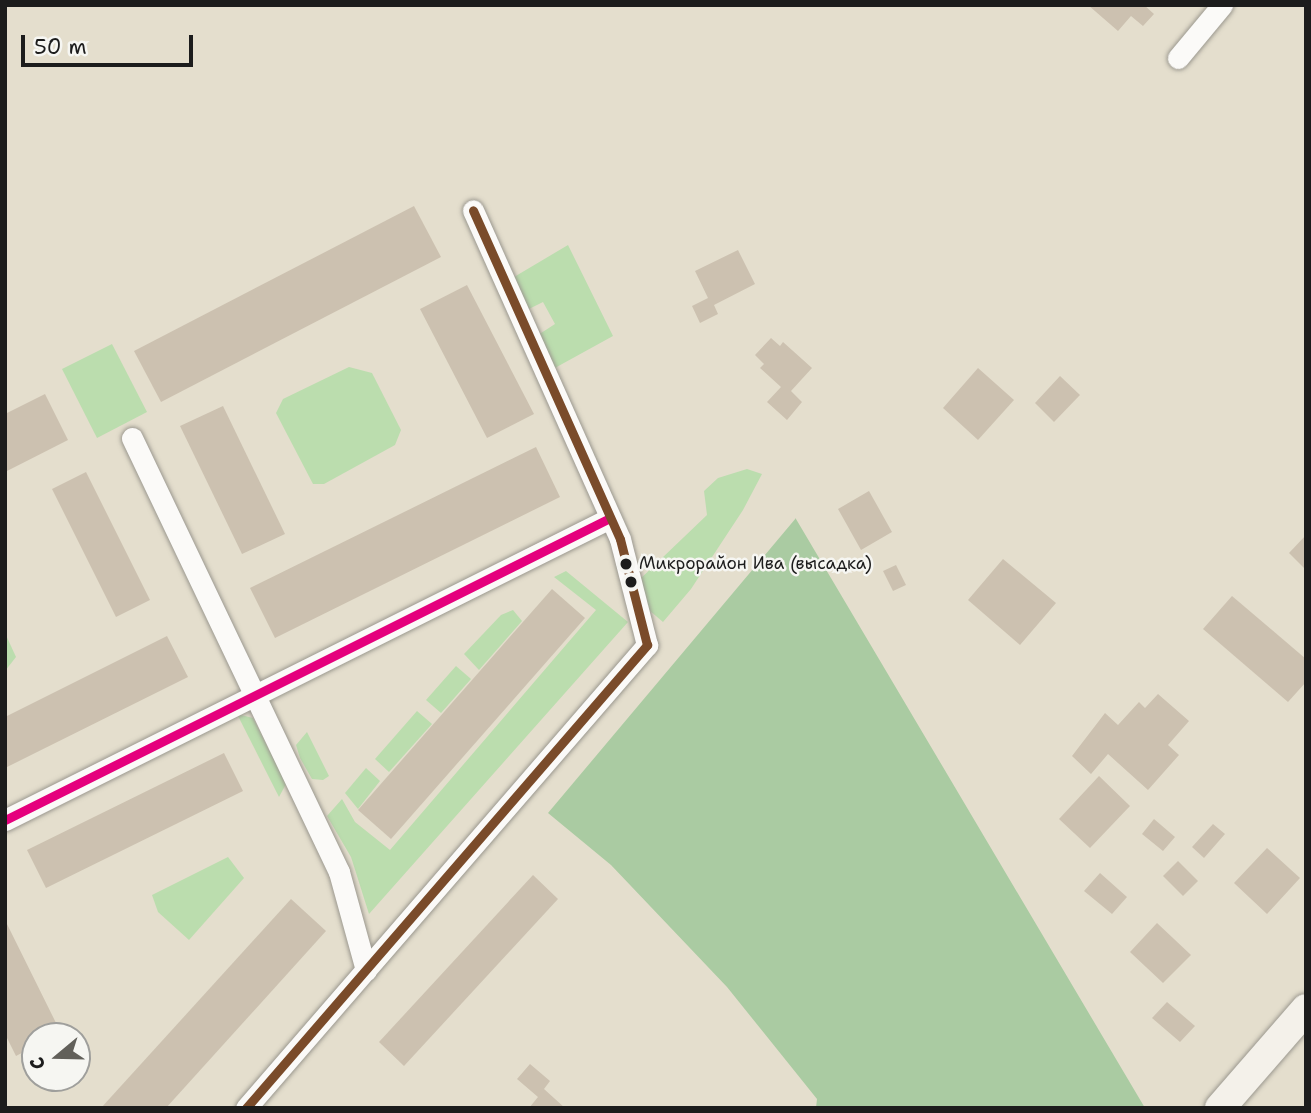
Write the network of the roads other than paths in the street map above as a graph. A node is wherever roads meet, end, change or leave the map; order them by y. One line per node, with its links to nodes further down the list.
1 (1222, 5): 2 (street)
2 (1178, 58)
3 (473, 210): 5 (street)
4 (132, 438): 6 (street)
5 (610, 518): 6 (street); 8 (street)
6 (254, 698): 7 (street); 8 (street)
7 (5, 820)
8 (366, 970): 10 (street)
9 (1306, 1009): 11 (street)
10 (246, 1108)
11 (1220, 1108)

